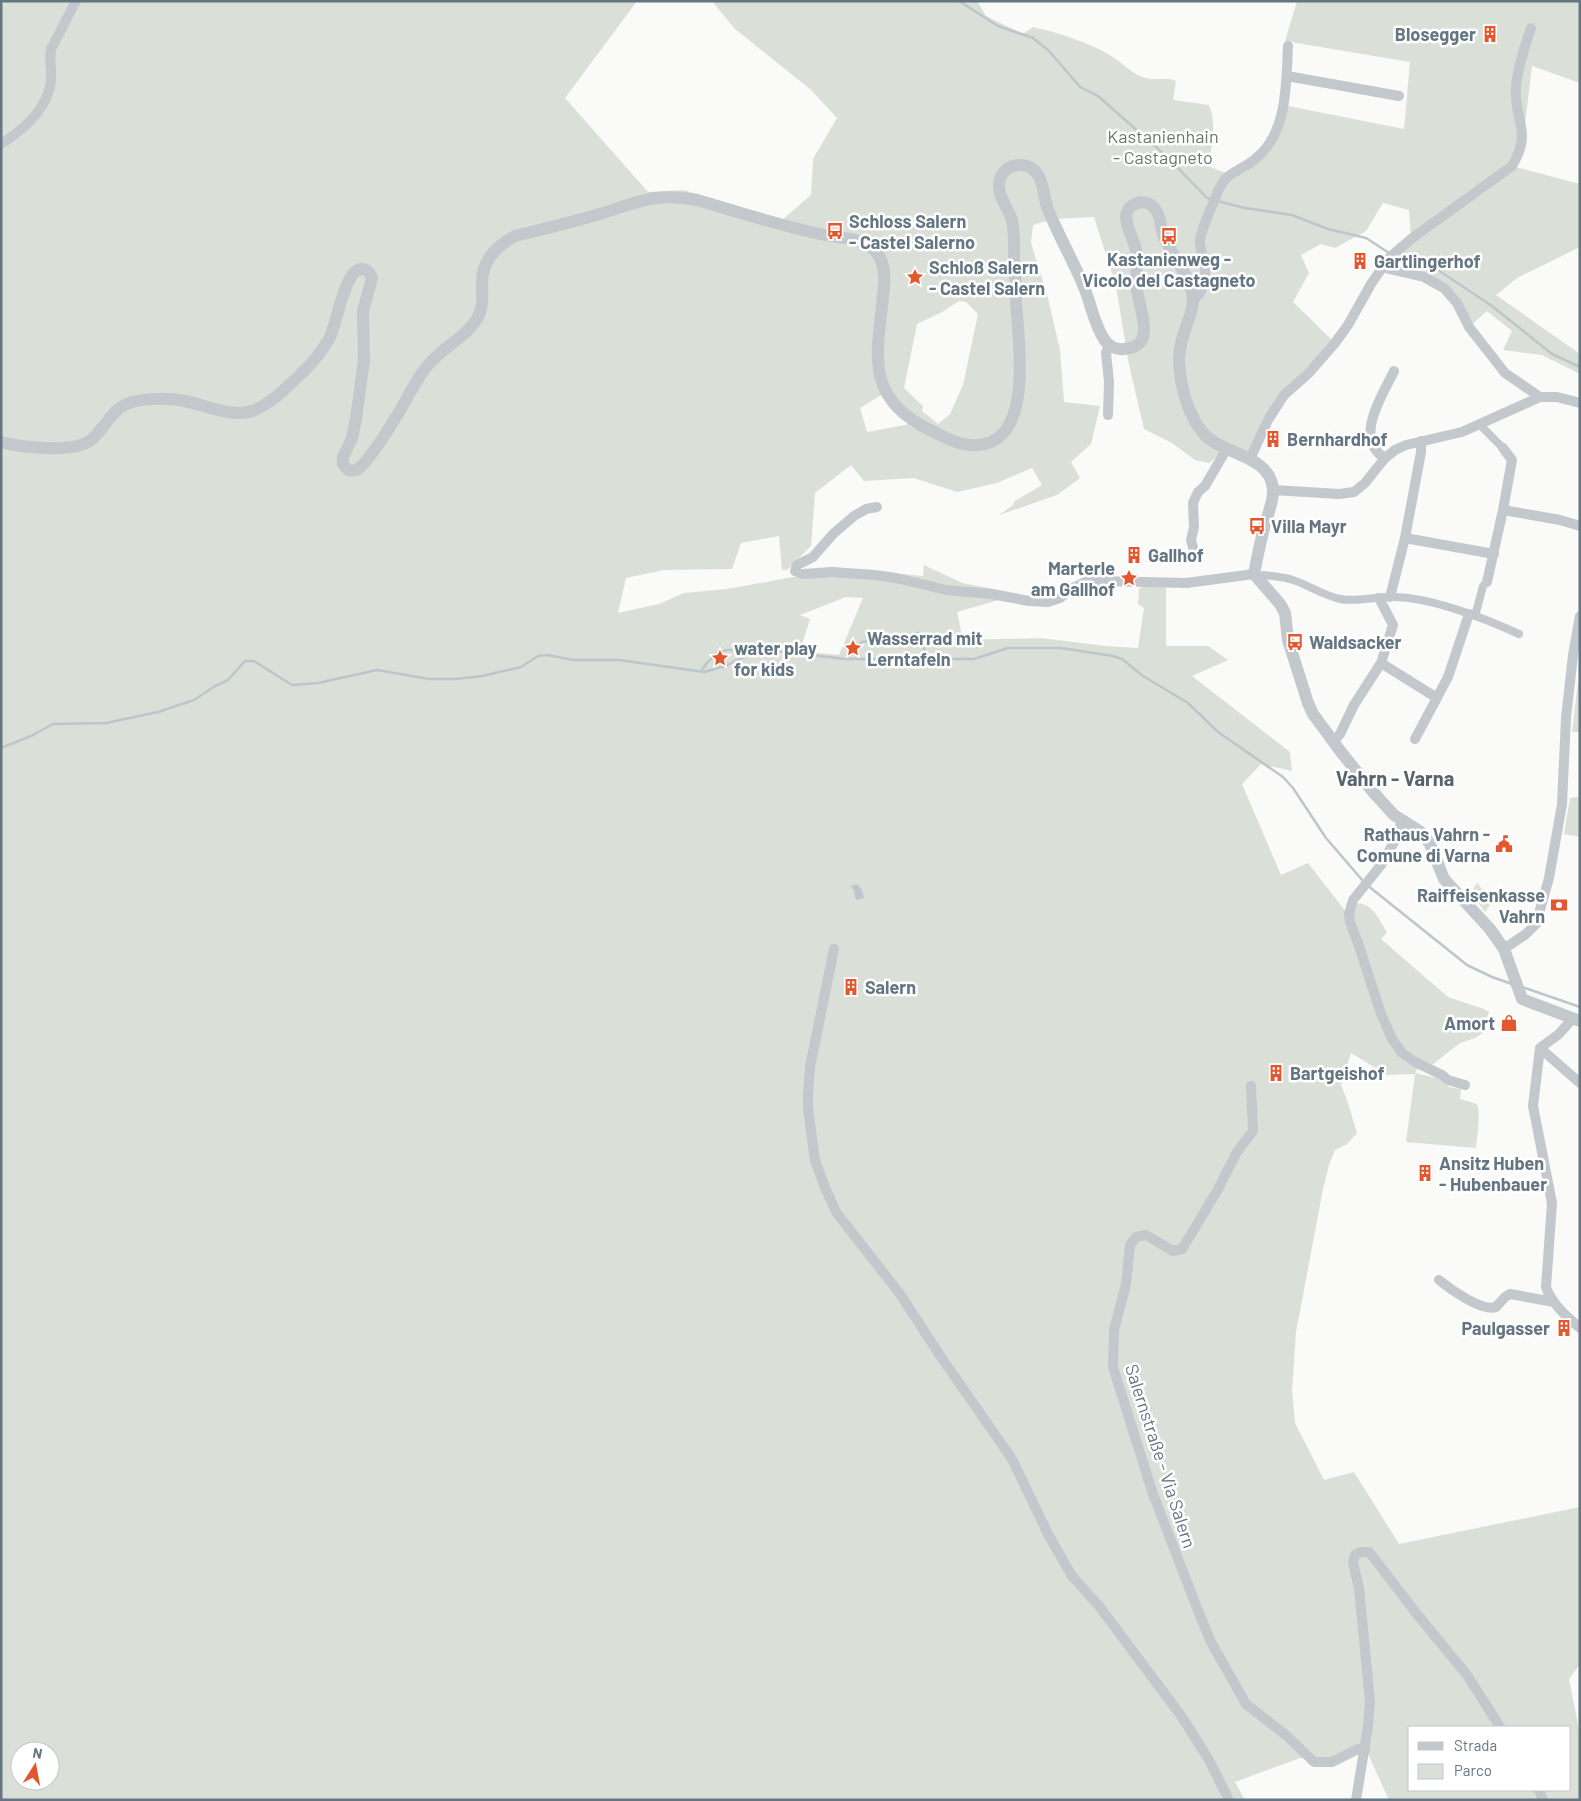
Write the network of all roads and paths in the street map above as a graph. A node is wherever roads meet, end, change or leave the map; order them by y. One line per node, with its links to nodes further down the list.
1 (76, 1): 6 (street)
2 (1531, 28): 7 (street)
3 (1288, 46): 4 (street)
4 (1286, 76): 5 (street); 8 (street)
5 (1399, 96)
6 (1, 144)
7 (1389, 258): 11 (street); 20 (street)
8 (1193, 299): 9 (street); 18 (street)
9 (1108, 345): 13 (street); 16 (street)
10 (1394, 371): 19 (street)
11 (1540, 397): 12 (street); 14 (street)
12 (1580, 403)
13 (1108, 415)
14 (1480, 424): 15 (street); 17 (street)
15 (1421, 441): 19 (street); 25 (street)
16 (1, 442)
17 (1503, 448): 23 (street)
18 (1226, 450): 20 (street); 26 (street)
19 (1385, 458): 21 (street)
20 (1250, 459): 21 (street)
21 (1273, 490): 28 (street)
22 (877, 508): 28 (street)
23 (1503, 510): 24 (street); 27 (street)
24 (1580, 526)
25 (1405, 538): 27 (street); 30 (street)
26 (1194, 551)
27 (1494, 554): 29 (street)
28 (1256, 577): 30 (street); 37 (street)
29 (1487, 582): 31 (street)
30 (1385, 597): 31 (street); 34 (street)
31 (1472, 615): 33 (street); 35 (street)
32 (1580, 616): 40 (street)
33 (1519, 634)
34 (1381, 663): 35 (street); 37 (street)
35 (1437, 698): 36 (street)
36 (1415, 738)
37 (1332, 742): 38 (street)
38 (1402, 820): 40 (street); 44 (street)
39 (834, 949): 53 (street)
40 (1504, 949): 41 (street)
41 (1576, 1020): 42 (street)
42 (1540, 1048): 43 (street); 47 (street)
43 (1580, 1083)
44 (1465, 1085)
45 (1251, 1086): 52 (street, Salernstraße - Via Salern)
46 (1439, 1280): 48 (street)
47 (1546, 1287): 48 (street); 49 (street)
48 (1537, 1299): 49 (street)
49 (1554, 1302): 50 (street)
50 (1580, 1328)
51 (1499, 1726): 52 (street)
52 (1365, 1750): 54 (street)
53 (1229, 1800)
54 (1356, 1800)

